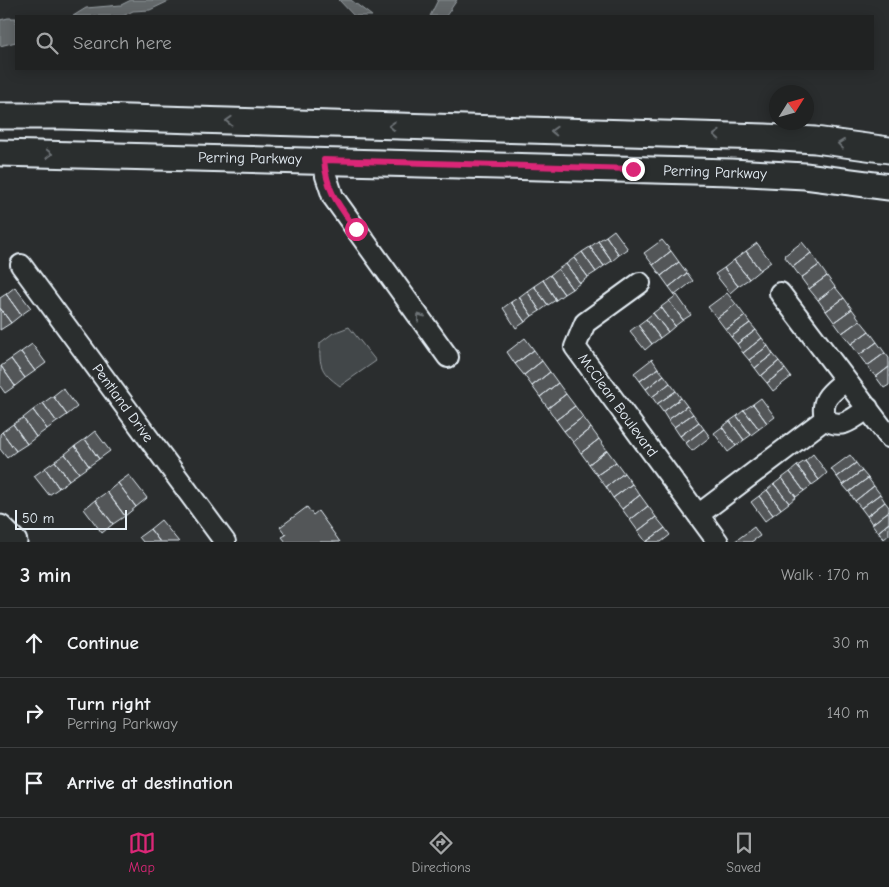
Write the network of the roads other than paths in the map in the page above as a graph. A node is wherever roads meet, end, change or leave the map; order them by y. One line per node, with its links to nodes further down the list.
1 (0, 105): 3 (main road)
2 (0, 116): 3 (main road)
3 (63, 116): 4 (main road, one-way to 3)
4 (889, 150)
5 (0, 152): 6 (main road, Perring Parkway, one-way to 6)
6 (324, 160): 7 (main road, Perring Parkway); 11 (street, one-way to 6)
7 (889, 187)
8 (20, 265): 19 (street, Pentland Drive)
9 (640, 283): 16 (street, McClean Boulevard)
10 (780, 293): 12 (street)
11 (448, 357)
12 (846, 380): 13 (street); 14 (street)
13 (868, 408): 14 (street); 15 (street)
14 (825, 419): 16 (street)
15 (889, 437)
16 (698, 515): 20 (street, McClean Boulevard)
17 (0, 528): 18 (main road)
18 (14, 542)
19 (225, 542)
20 (718, 542)

